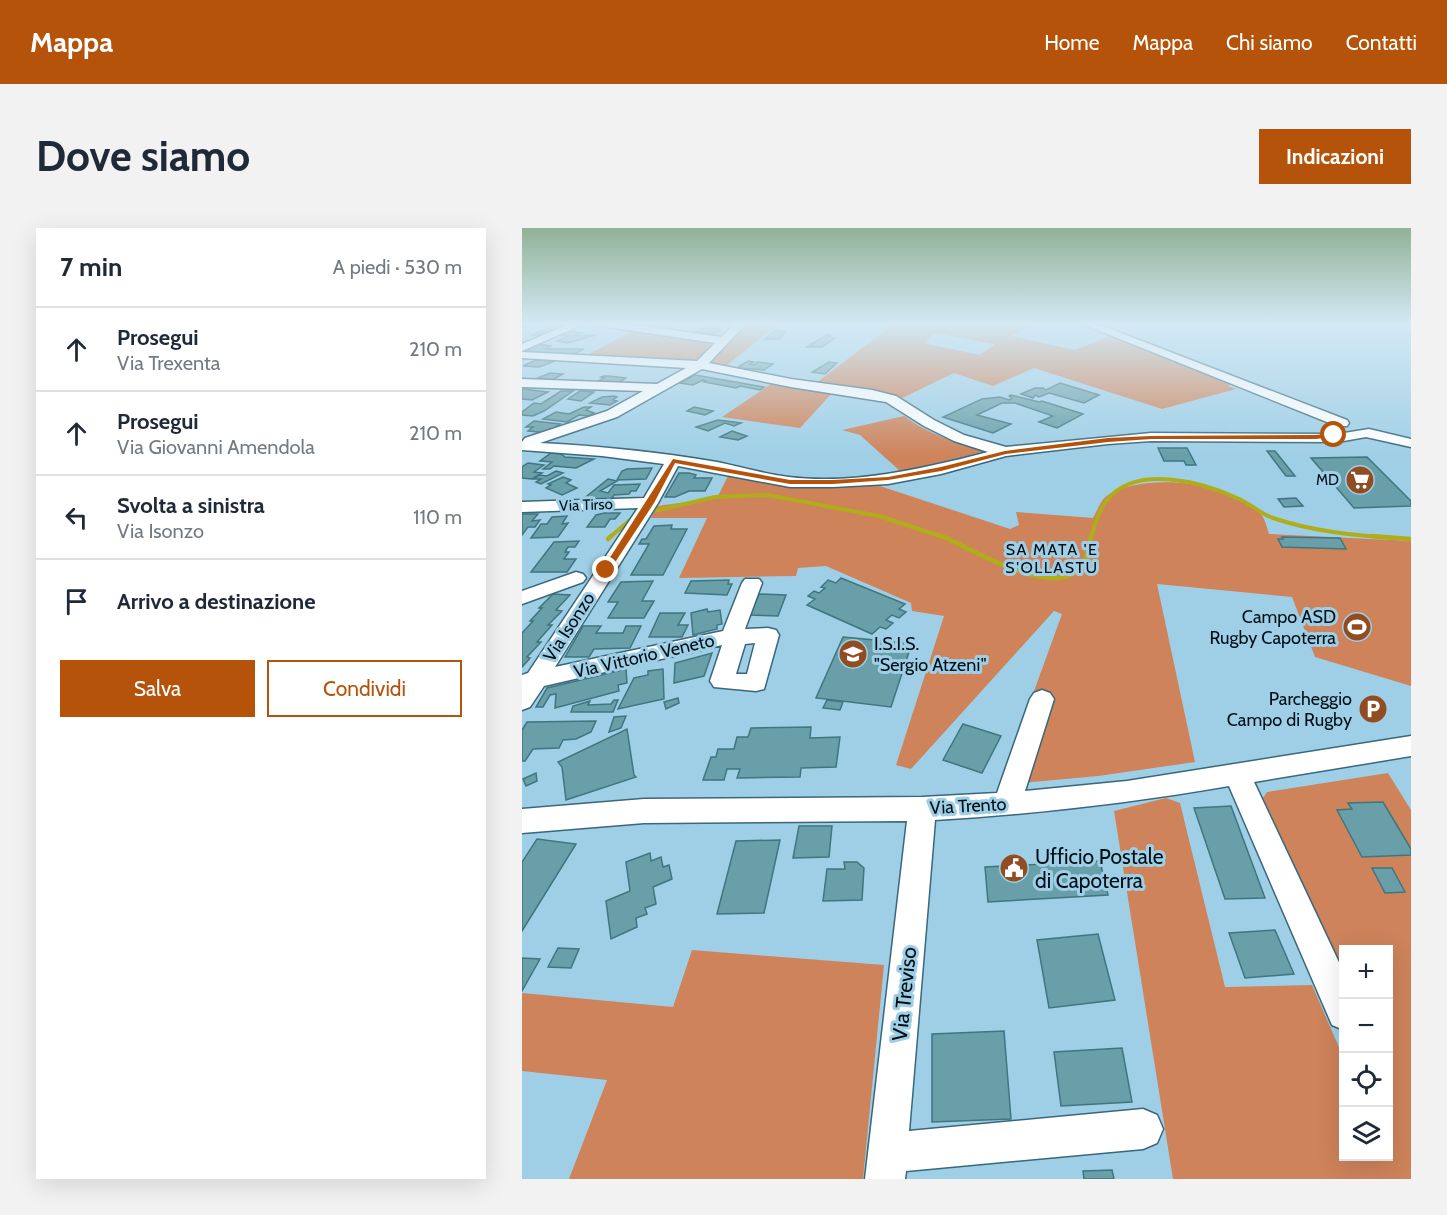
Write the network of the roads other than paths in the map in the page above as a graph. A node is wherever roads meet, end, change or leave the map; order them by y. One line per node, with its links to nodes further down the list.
1 (556, 367): 5 (street)
2 (695, 367): 6 (street)
3 (711, 367): 13 (street)
4 (1197, 367): 7 (street)
5 (522, 383): 6 (street)
6 (659, 388): 9 (street)
7 (1357, 425): 10 (street); 10 (street); 11 (street)
8 (522, 436): 9 (street)
9 (543, 437): 12 (street)
10 (1316, 437): 13 (street)
11 (1411, 443)
12 (522, 445): 14 (street)
13 (1005, 452): 14 (street)
14 (673, 461): 15 (street, Via Isonzo)
15 (650, 503): 16 (street, Via Tirso); 20 (street, Via Isonzo)
16 (522, 507)
17 (576, 578): 19 (street)
18 (752, 583): 20 (street, Via Vittorio Veneto)
19 (522, 598)
20 (528, 682): 22 (street, Via Isonzo)
21 (1042, 699): 25 (street)
22 (522, 701)
23 (1411, 746): 24 (street, Via Trento)
24 (1237, 774): 25 (street, Via Trento); 28 (street)
25 (1007, 804): 26 (street, Via Trento)
26 (922, 808): 27 (street, Via Trento); 30 (street, Via Treviso)
27 (525, 824)
28 (1339, 1002)
29 (1143, 1130): 30 (street)
30 (886, 1166)

